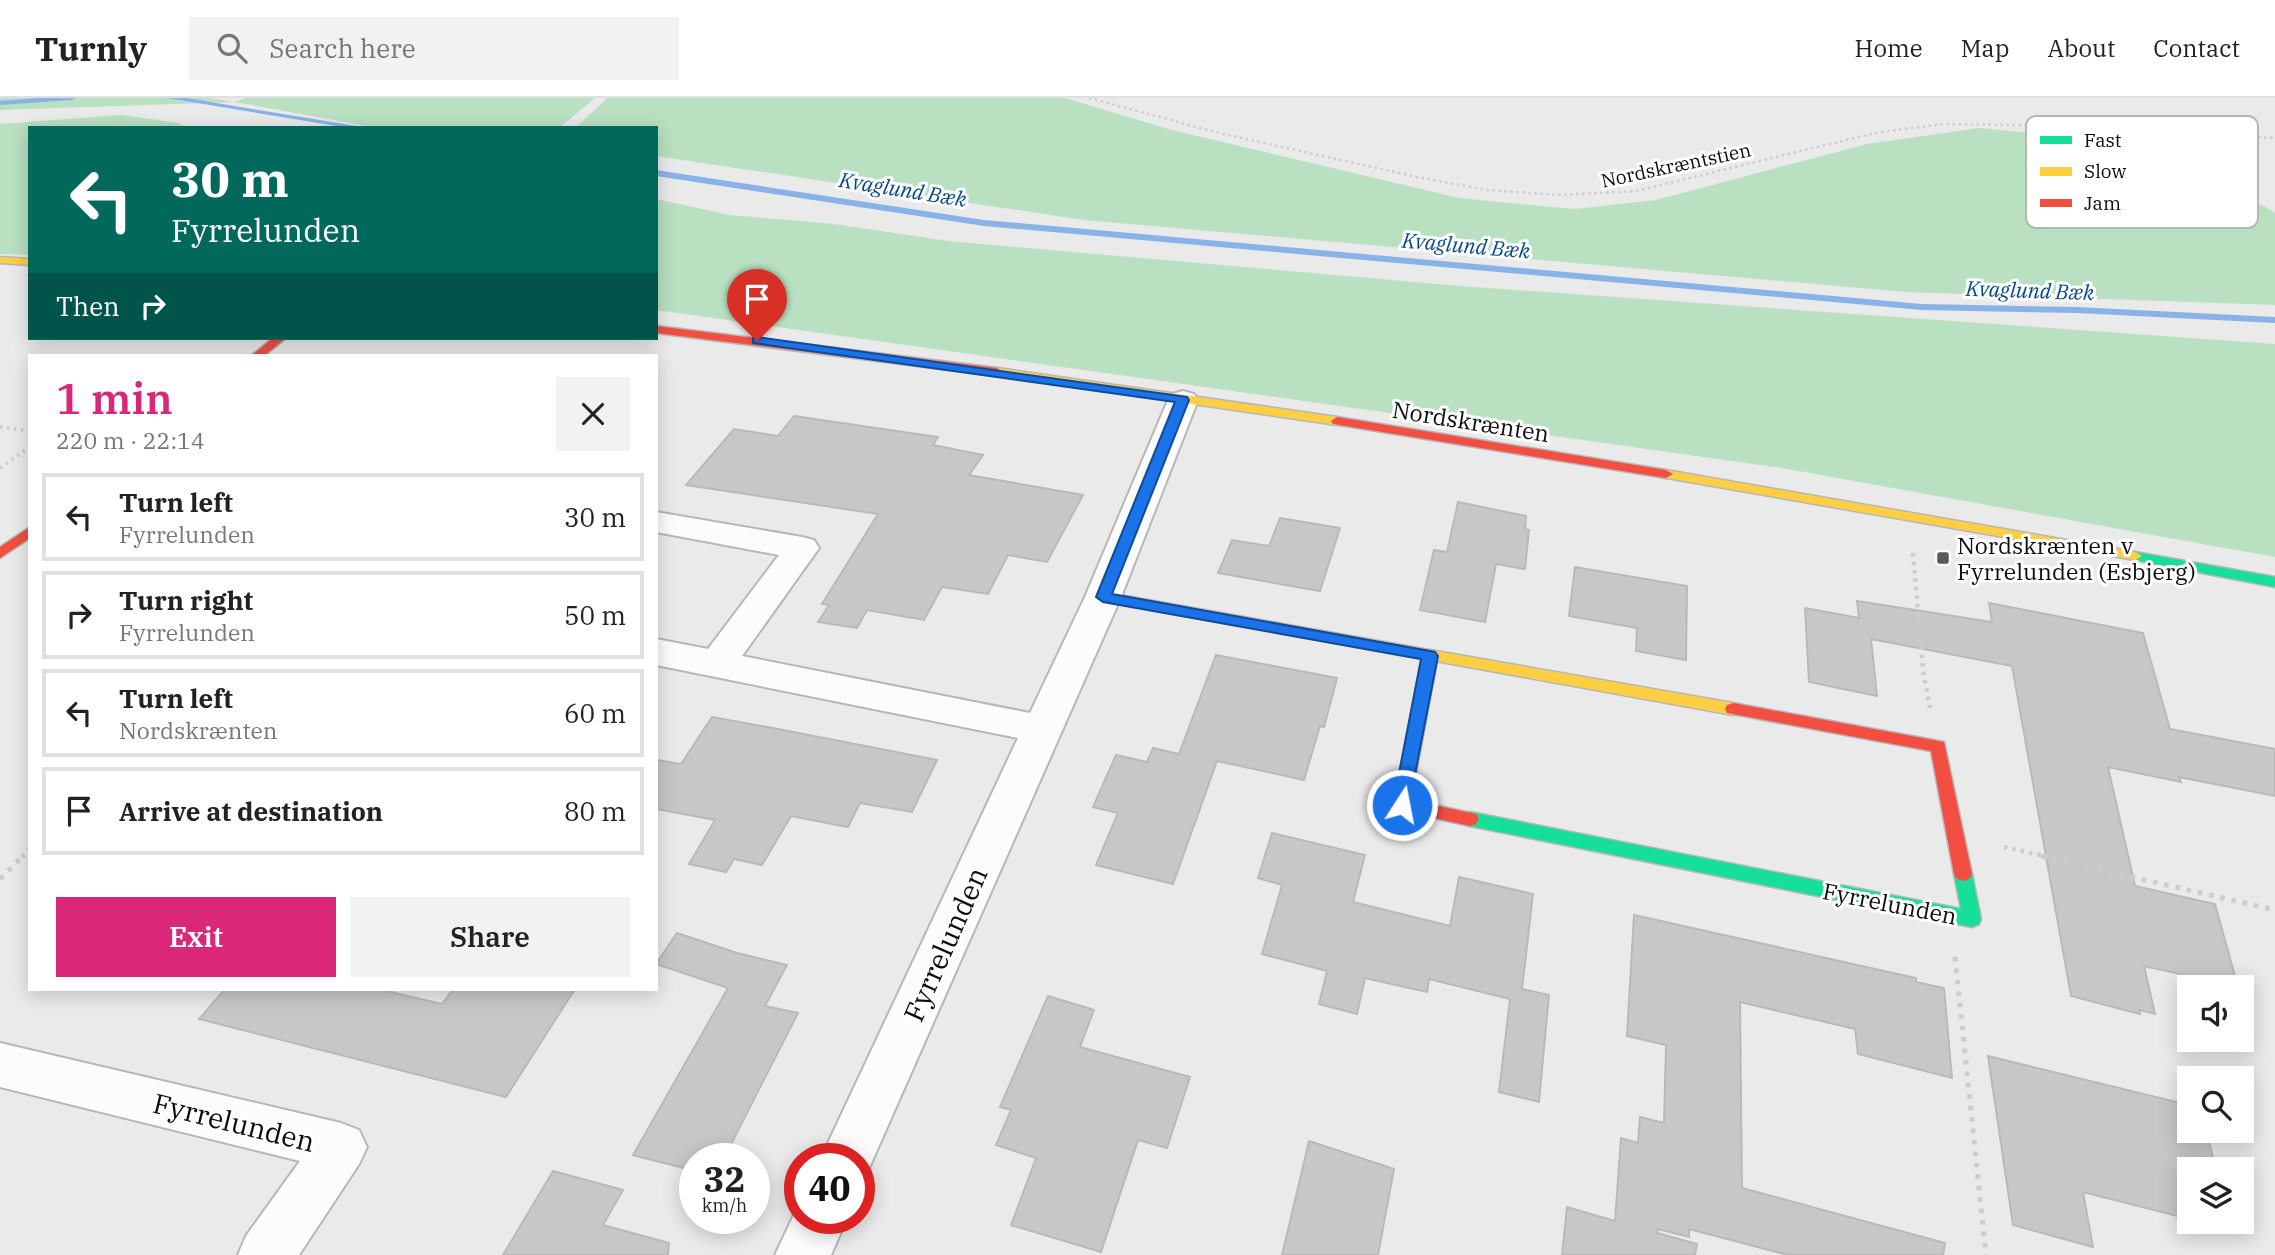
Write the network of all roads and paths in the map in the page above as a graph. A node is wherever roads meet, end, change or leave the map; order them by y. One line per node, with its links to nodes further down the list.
1 (1089, 98): 2 (path, Nordskræntstien)
2 (2026, 125)
3 (0, 260): 4 (street)
4 (28, 262)
5 (658, 329): 8 (street, Nordskrænten)
6 (277, 340): 7 (street)
7 (259, 354)
8 (1183, 400): 13 (street, Nordskrænten); 18 (street, Fyrrelunden)
9 (0, 427): 10 (path)
10 (28, 431)
11 (28, 448): 12 (path)
12 (0, 468)
13 (1907, 513): 17 (street, Nordskrænten); 23 (path)
14 (658, 522): 21 (street)
15 (28, 533): 16 (street)
16 (0, 554)
17 (2275, 582)
18 (1103, 597): 20 (street); 22 (street, Fyrrelunden)
19 (658, 652): 21 (street)
20 (1430, 656): 23 (street); 28 (street, Fyrrelunden)
21 (717, 664): 22 (street)
22 (1042, 729): 30 (street, Fyrrelunden)
23 (1938, 746): 24 (street, Fyrrelunden)
24 (1955, 836): 27 (path); 28 (street, Fyrrelunden)
25 (28, 851): 26 (path)
26 (0, 879)
27 (2275, 910)
28 (1972, 919): 34 (path)
29 (0, 1065): 32 (street, Fyrrelunden)
30 (854, 1143)
31 (813, 1234): 33 (street)
32 (266, 1255)
33 (803, 1255)
34 (1986, 1255)

